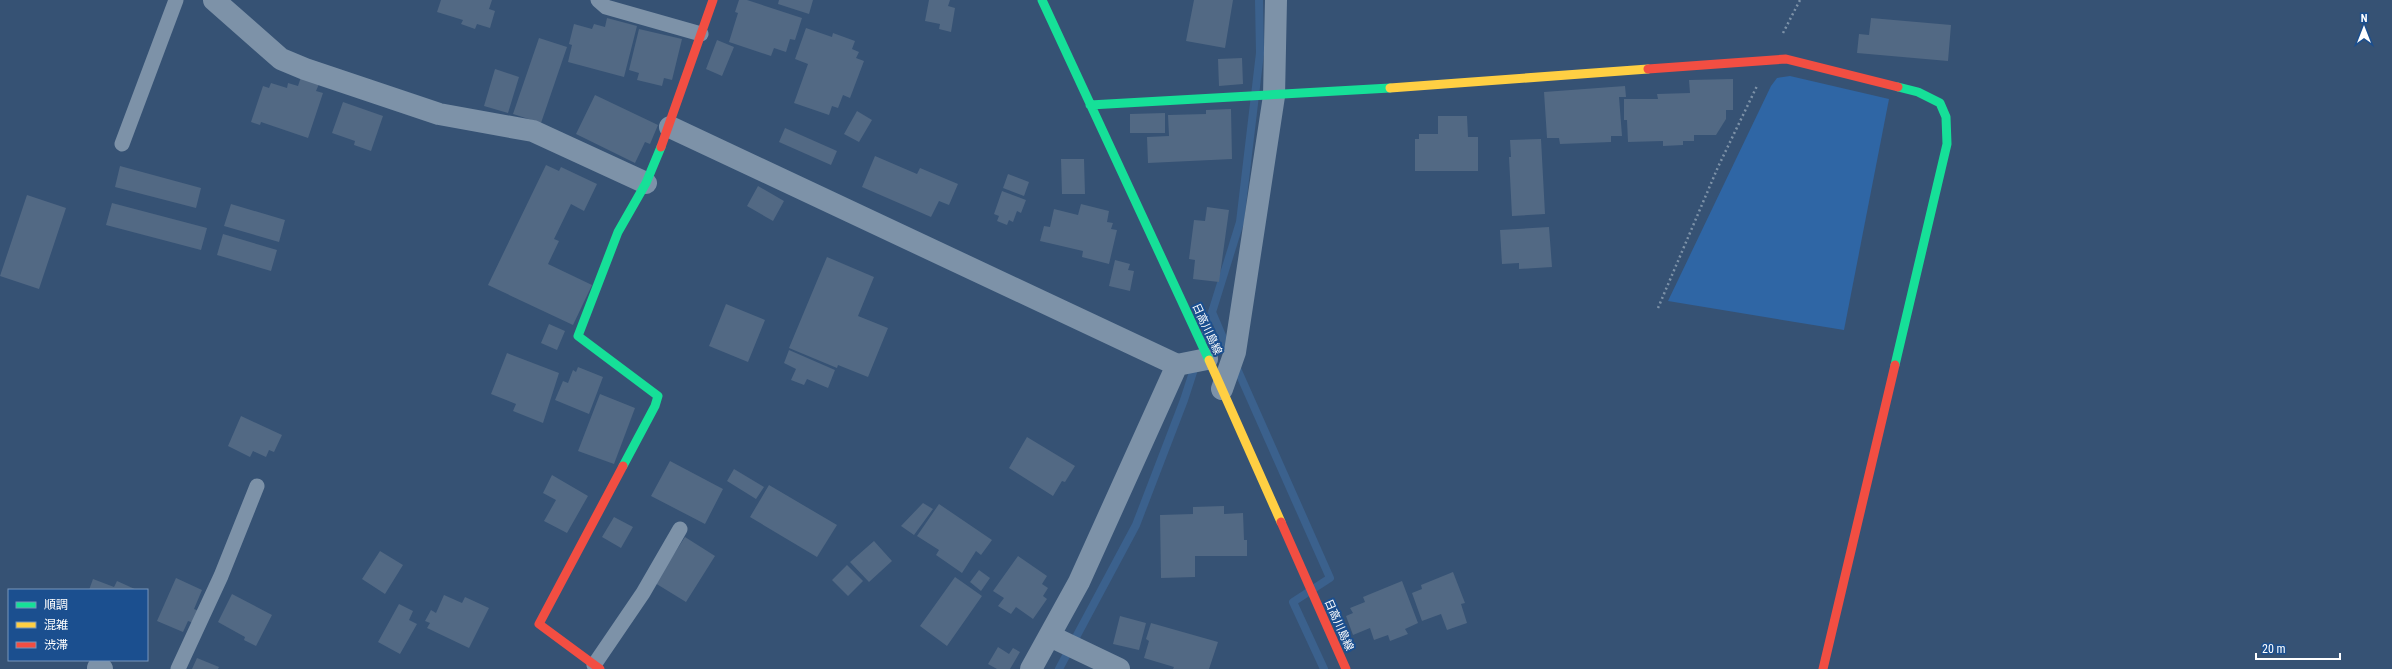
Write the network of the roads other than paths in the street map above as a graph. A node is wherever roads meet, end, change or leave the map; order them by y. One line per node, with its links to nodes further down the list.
1 (176, 0): 11 (lane)
2 (214, 0): 12 (street)
3 (598, 0): 7 (lane)
4 (713, 0): 7 (street)
5 (1042, 0): 9 (street, 日高川島線)
6 (1276, 0): 8 (street)
7 (701, 34): 10 (street)
8 (1274, 96): 9 (street); 15 (street); 24 (street)
9 (1090, 105): 13 (street, 日高川島線)
10 (670, 127): 12 (street); 14 (street)
11 (122, 144)
12 (646, 183): 19 (street)
13 (1207, 359): 14 (street); 15 (street, 日高川島線)
14 (1177, 365): 18 (street)
15 (1222, 389): 23 (street, 日高川島線)
16 (257, 486): 20 (lane)
17 (680, 529): 19 (lane)
18 (1050, 636): 21 (street); 22 (street)
19 (595, 668)
20 (178, 669)
21 (1031, 669)
22 (1119, 669)
23 (1346, 669)
24 (1823, 669)

